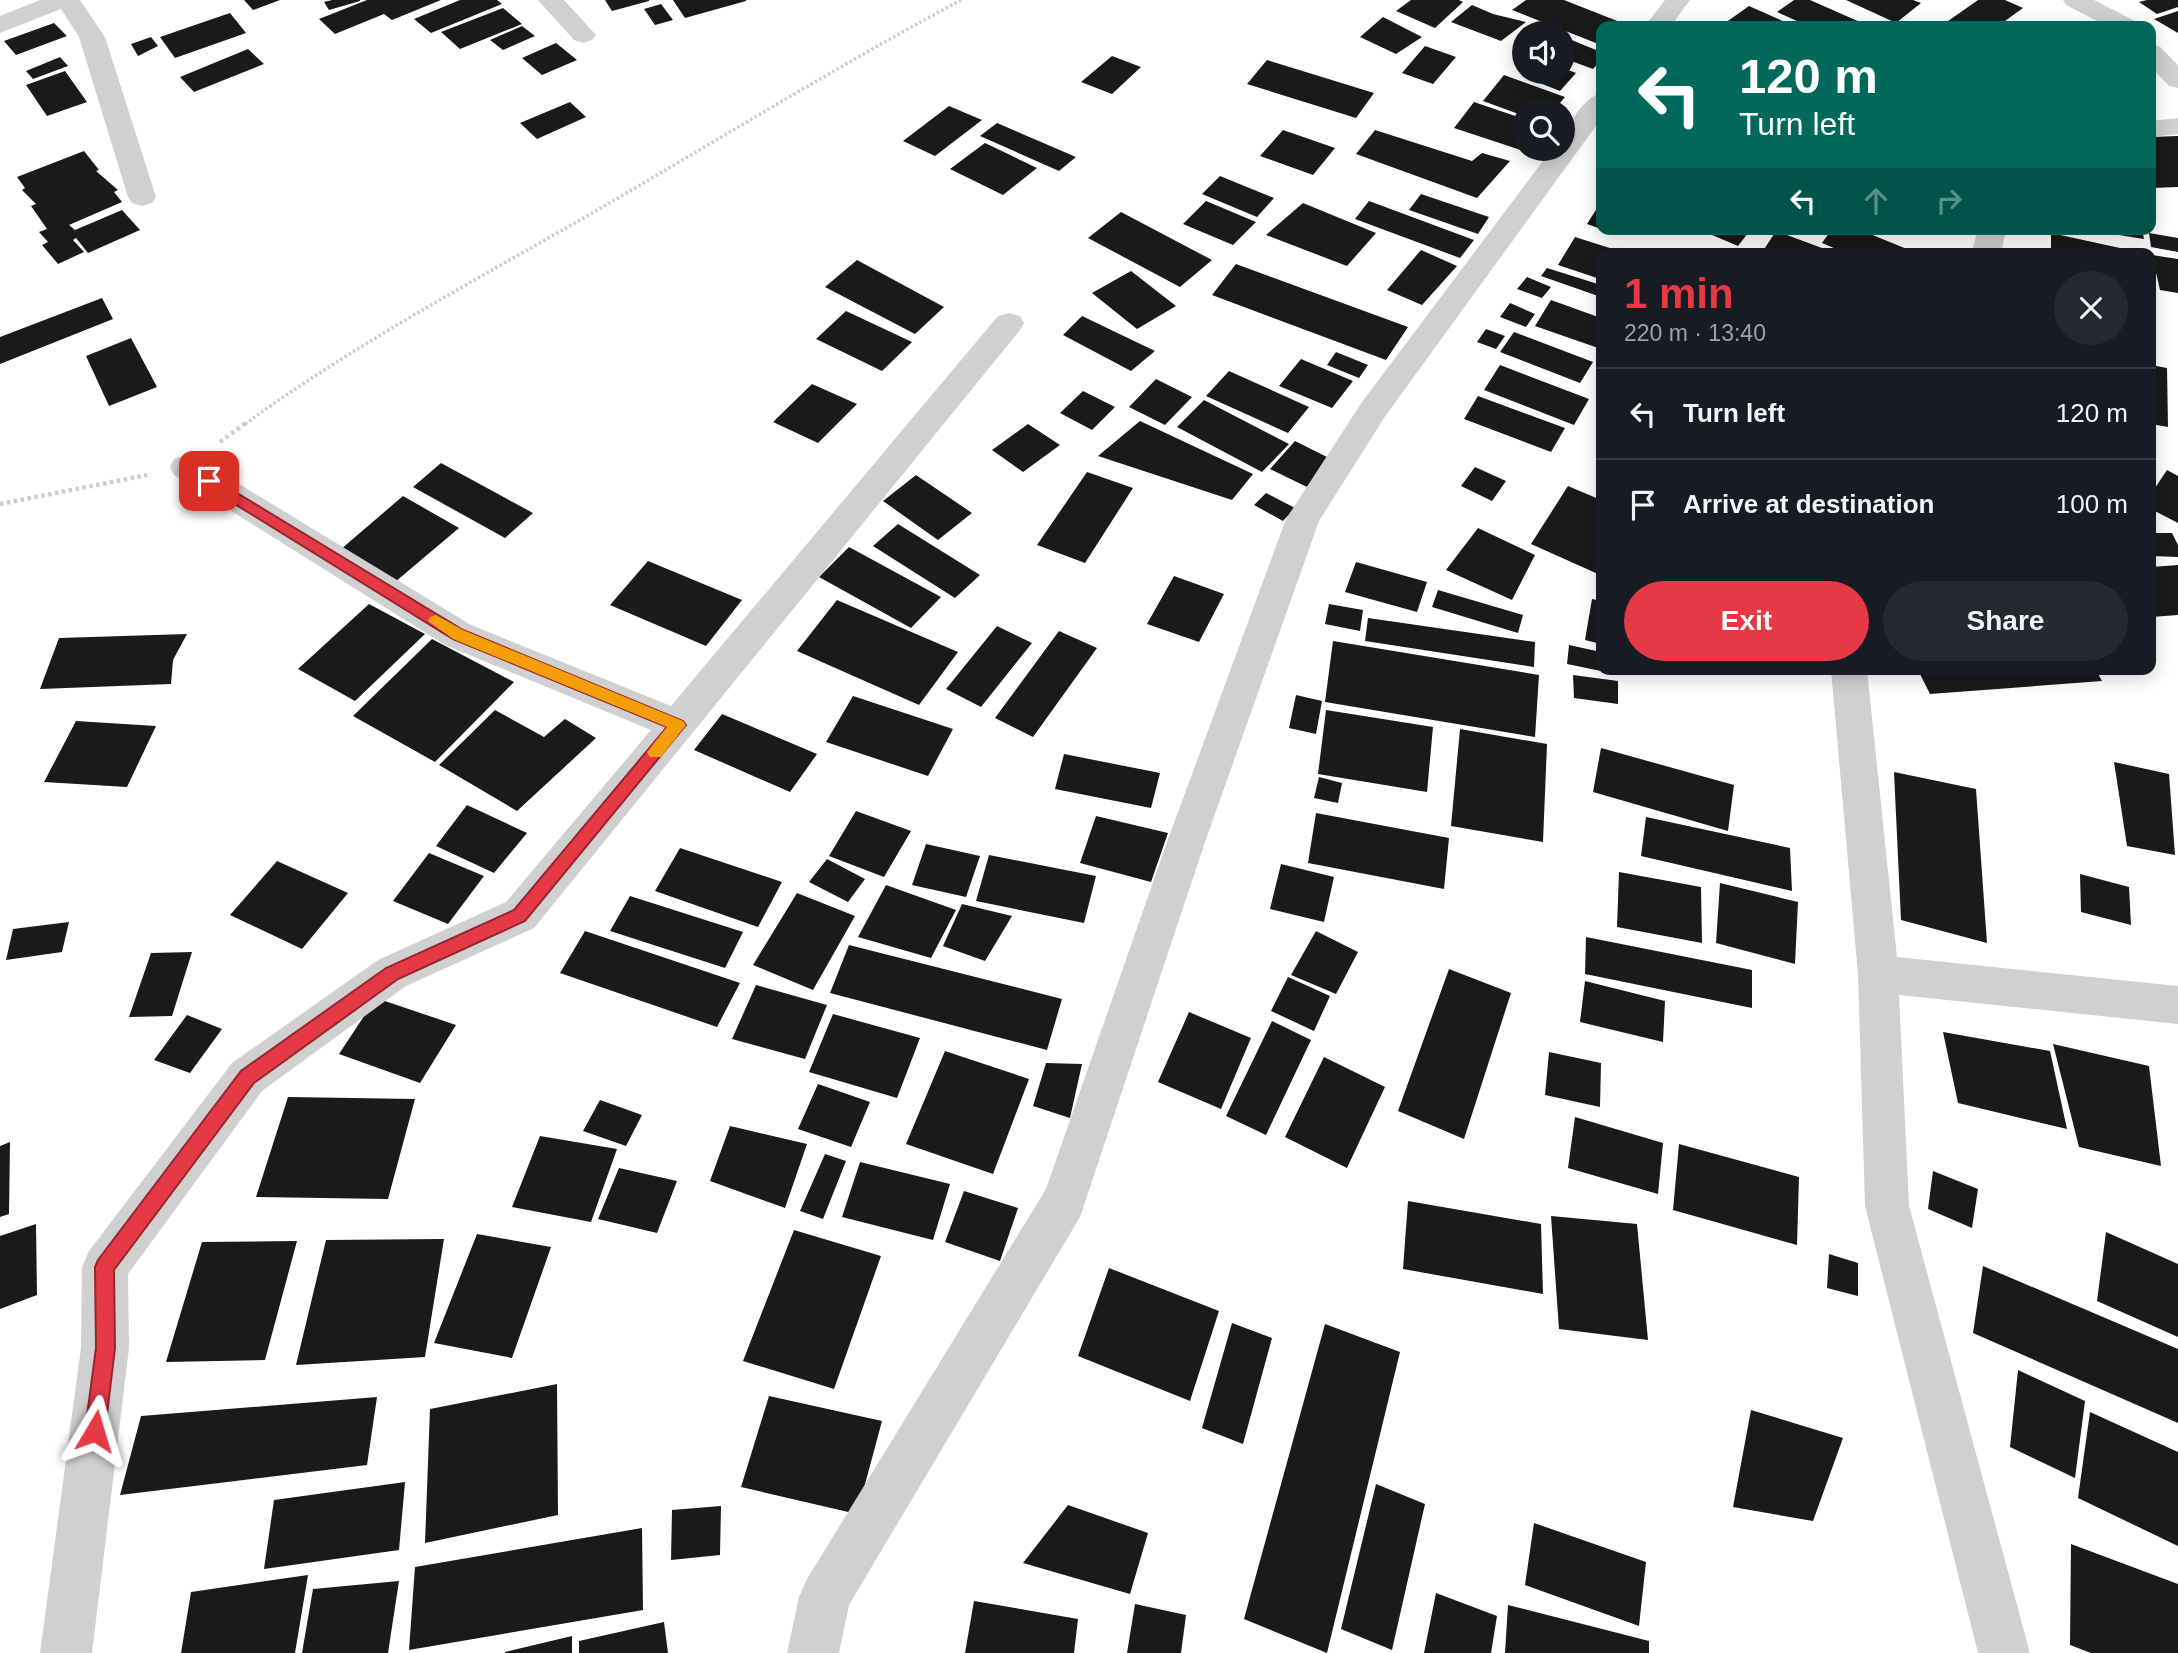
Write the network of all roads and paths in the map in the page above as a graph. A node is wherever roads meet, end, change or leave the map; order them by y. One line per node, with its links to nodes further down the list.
1 (62, 0): 9 (street)
2 (68, 0): 16 (street)
3 (550, 0): 10 (street)
4 (961, 0): 18 (path)
5 (1678, 0): 7 (street)
6 (2075, 0): 8 (street)
7 (1662, 21)
8 (2116, 21)
9 (0, 25)
10 (583, 35)
11 (2156, 57): 12 (street)
12 (2178, 80)
13 (1596, 108): 25 (street)
14 (2178, 126): 15 (street)
15 (2156, 128)
16 (142, 197)
17 (1009, 323): 21 (street)
18 (186, 467): 19 (path); 21 (street)
19 (0, 504)
20 (1849, 675): 22 (street)
21 (678, 725): 24 (street)
22 (1878, 974): 23 (street); 26 (street)
23 (2178, 1005)
24 (66, 1653)
25 (813, 1653)
26 (2004, 1653)

